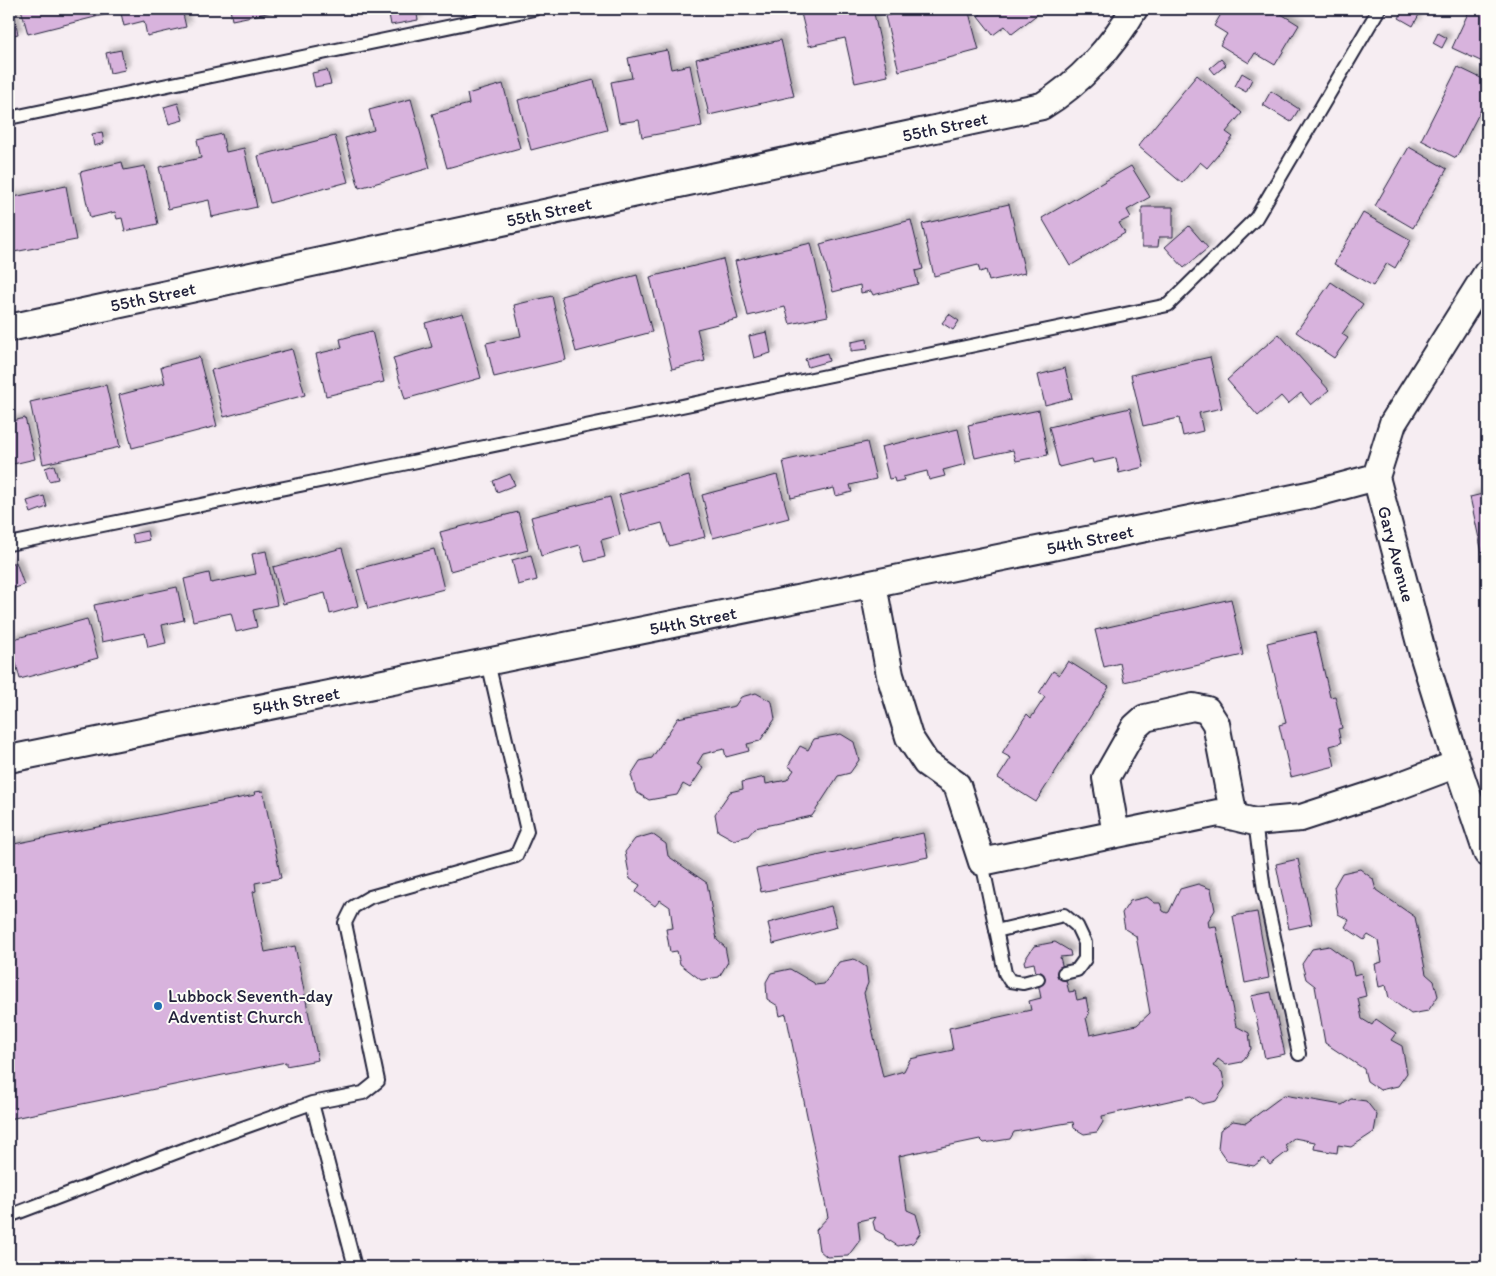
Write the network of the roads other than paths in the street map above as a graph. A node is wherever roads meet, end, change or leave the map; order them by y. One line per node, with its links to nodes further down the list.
1 (534, 9): 4 (lane)
2 (1134, 9): 6 (street, 55th Street)
3 (1380, 9): 8 (lane)
4 (9, 118)
5 (1487, 273): 7 (street)
6 (9, 328)
7 (1376, 477): 9 (street, 54th Street); 12 (street, Gary Avenue)
8 (9, 544)
9 (873, 585): 10 (street, 54th Street); 17 (street)
10 (488, 662): 11 (street, 54th Street); 22 (lane)
11 (9, 759)
12 (1456, 764): 13 (street); 14 (street, Gary Avenue)
13 (1244, 820): 15 (street); 15 (street); 21 (lane)
14 (1482, 824): 16 (street, Gary Avenue)
15 (1116, 834): 17 (street)
16 (1487, 853)
17 (982, 862): 18 (lane)
18 (996, 931): 19 (lane); 20 (lane)
19 (1064, 974)
20 (1038, 979)
21 (1299, 1054)
22 (312, 1103): 23 (lane); 24 (lane)
23 (9, 1216)
24 (355, 1267)

